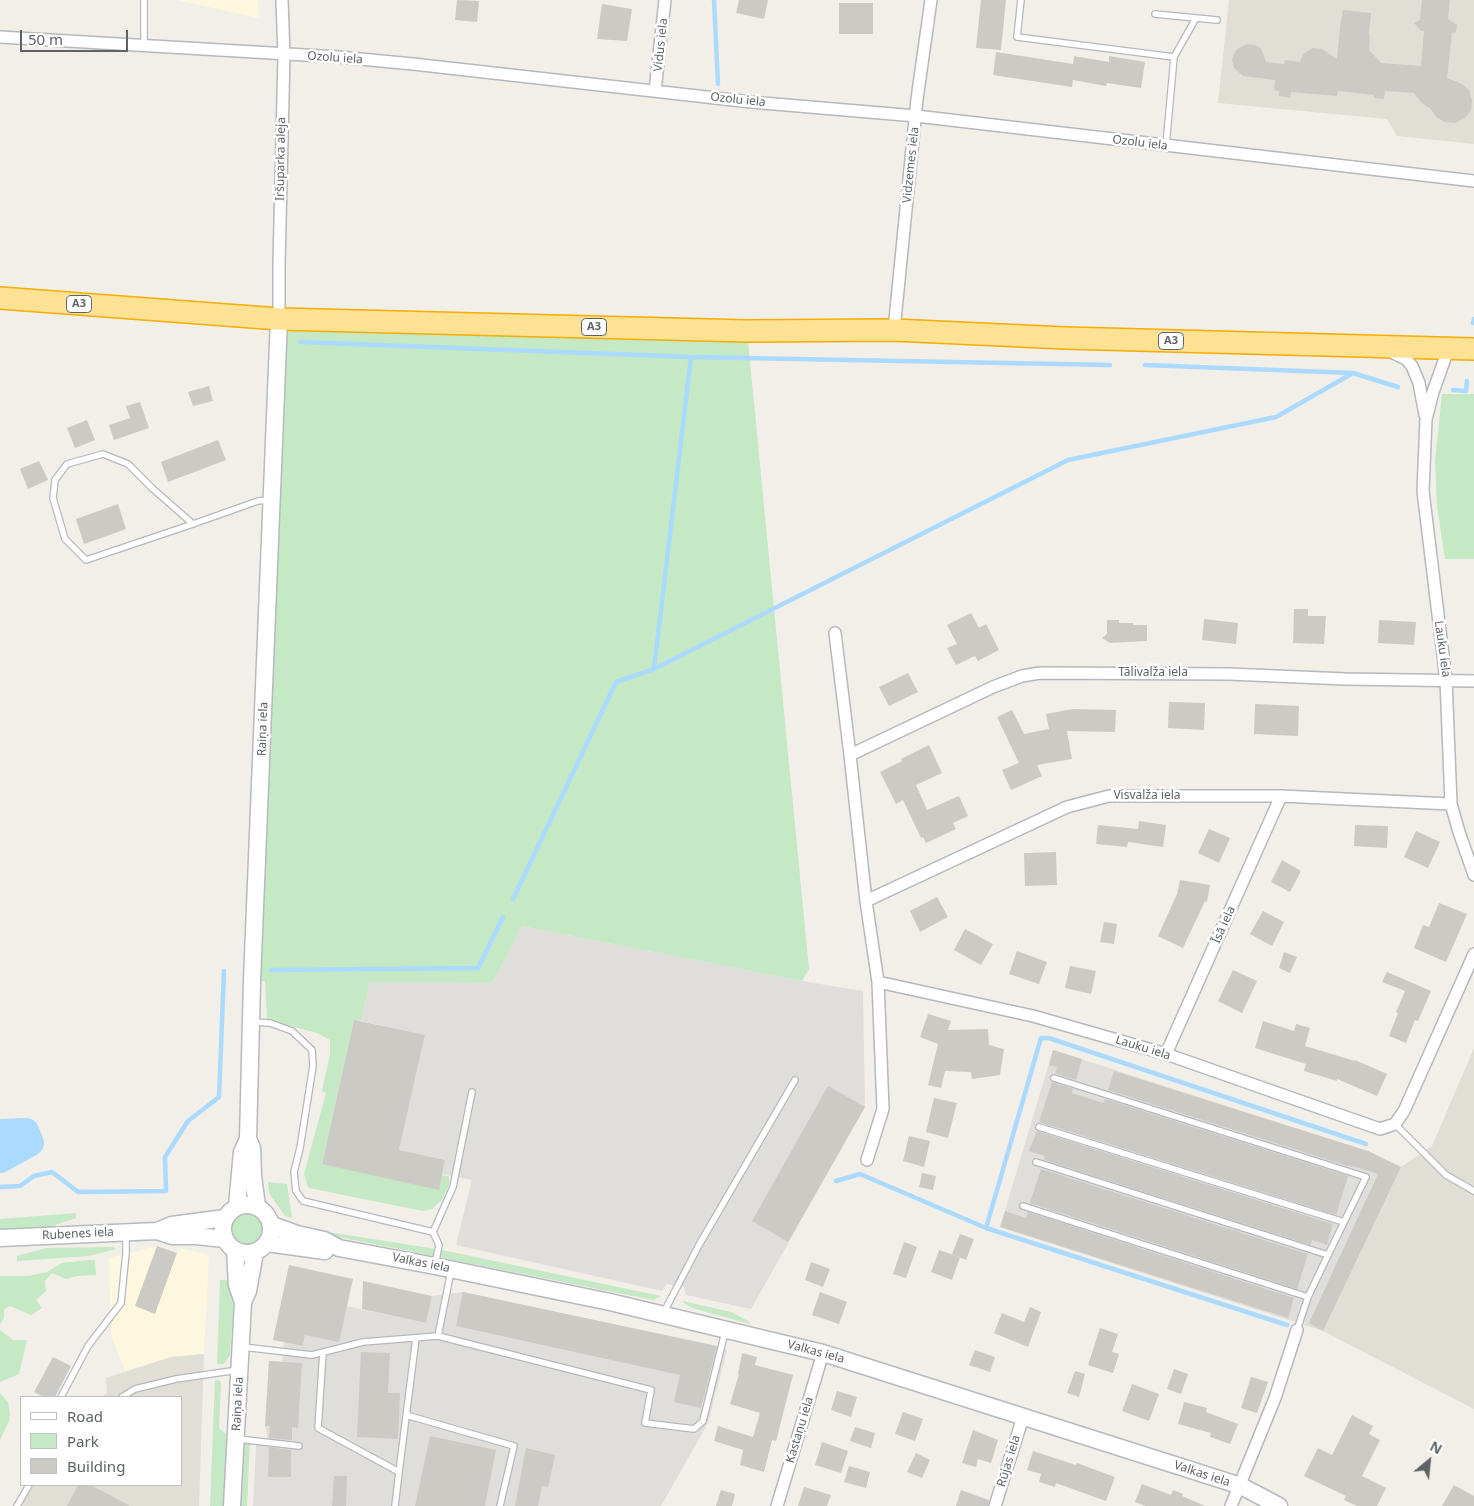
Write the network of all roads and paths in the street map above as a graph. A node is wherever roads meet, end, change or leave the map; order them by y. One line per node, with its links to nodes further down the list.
1 (144, 0): 10 (lane)
2 (282, 0): 11 (street, Iršuparka aleja)
3 (666, 0): 13 (street, Vidus iela)
4 (931, 0): 14 (street, Vidzemes iela)
5 (1021, 0): 12 (lane)
6 (1155, 14): 7 (lane)
7 (1196, 18): 8 (lane); 12 (lane)
8 (1217, 20)
9 (0, 36): 10 (street, Ozolu iela)
10 (144, 45): 11 (street, Ozolu iela)
11 (284, 55): 13 (street, Ozolu iela); 18 (street, Iršuparka aleja)
12 (1174, 57): 15 (lane)
13 (655, 90): 14 (street, Ozolu iela)
14 (916, 116): 15 (street, Ozolu iela); 19 (street, Vidzemes iela)
15 (1166, 146): 16 (street, Ozolu iela)
16 (1474, 181)
17 (0, 298): 18 (highway, A3)
18 (279, 319): 19 (highway, A3); 24 (main road, Raiņa iela)
19 (894, 330): 20 (highway, A3)
20 (1379, 347): 21 (highway, A3); 23 (street)
21 (1449, 348): 22 (highway, A3); 23 (street)
22 (1474, 349)
23 (1426, 419): 27 (street, Lauku iela)
24 (272, 499): 25 (lane); 36 (main road, Raiņa iela)
25 (193, 524): 25 (lane)
26 (835, 633): 29 (street)
27 (1446, 680): 28 (street, Tālivalža iela); 29 (street, Tālivalža iela); 31 (street, Lauku iela)
28 (1474, 681)
29 (850, 756): 33 (street)
30 (1281, 796): 31 (street, Visvalža iela); 33 (street, Visvalža iela); 37 (street, Īsā iela)
31 (1451, 804): 32 (street, Lauku iela)
32 (1474, 875)
33 (866, 901): 35 (street)
34 (1474, 954): 41 (street)
35 (878, 982): 37 (street, Lauku iela); 44 (street)
36 (252, 1022): 43 (main road, Raiņa iela); 55 (lane)
37 (1166, 1054): 41 (street, Lauku iela)
38 (1054, 1078): 51 (lane)
39 (796, 1080): 65 (lane)
40 (472, 1092): 55 (lane)
41 (1395, 1124): 46 (lane)
42 (1039, 1127): 51 (lane)
43 (248, 1139): 47 (main road, Raiņa iela); 48 (main road, Raiņa iela)
44 (867, 1160)
45 (1036, 1162): 60 (lane)
46 (1474, 1191)
47 (237, 1206): 48 (main road); 50 (main road)
48 (257, 1206): 52 (main road)
49 (1023, 1206): 63 (lane)
50 (225, 1218): 54 (main road, Rubenes iela); 57 (main road)
51 (1344, 1222): 60 (lane)
52 (272, 1225): 58 (main road); 59 (main road)
53 (126, 1231): 54 (main road, Rubenes iela); 56 (main road, Rubenes iela); 74 (lane)
54 (157, 1231): 57 (main road, Rubenes iela)
55 (433, 1232): 61 (lane)
56 (0, 1238)
57 (230, 1244): 58 (main road); 64 (main road, Raiņa iela)
58 (261, 1248): 59 (main road); 64 (main road, Raiņa iela)
59 (339, 1248): 61 (main road, Valkas iela)
60 (1328, 1255): 63 (lane)
61 (435, 1266): 62 (main road, Valkas iela)
62 (452, 1269): 65 (main road, Valkas iela); 68 (lane)
63 (1308, 1297): 67 (lane)
64 (243, 1302): 70 (main road, Raiņa iela)
65 (663, 1314): 66 (main road, Valkas iela)
66 (726, 1329): 68 (lane); 72 (main road, Valkas iela)
67 (1298, 1330): 82 (street)
68 (438, 1336): 69 (lane)
69 (416, 1338): 71 (lane); 76 (lane)
70 (241, 1347): 71 (lane); 73 (main road, Raiņa iela)
71 (323, 1352): 80 (lane)
72 (823, 1353): 77 (main road, Valkas iela); 87 (street, Kastaņu iela)
73 (240, 1370): 75 (lane); 78 (main road, Raiņa iela)
74 (62, 1396)
75 (124, 1396)
76 (406, 1415): 80 (lane); 86 (lane)
77 (1023, 1417): 82 (main road, Valkas iela); 88 (street, Rūjas iela)
78 (236, 1438): 79 (lane); 84 (main road, Raiņa iela)
79 (298, 1446)
80 (399, 1472): 85 (lane)
81 (28, 1486): 83 (lane)
82 (1241, 1486): 89 (street); 90 (main road, Valkas iela)
83 (17, 1506)
84 (232, 1506)
85 (395, 1506)
86 (500, 1506)
87 (778, 1506)
88 (995, 1506)
89 (1231, 1506)
90 (1279, 1506)

